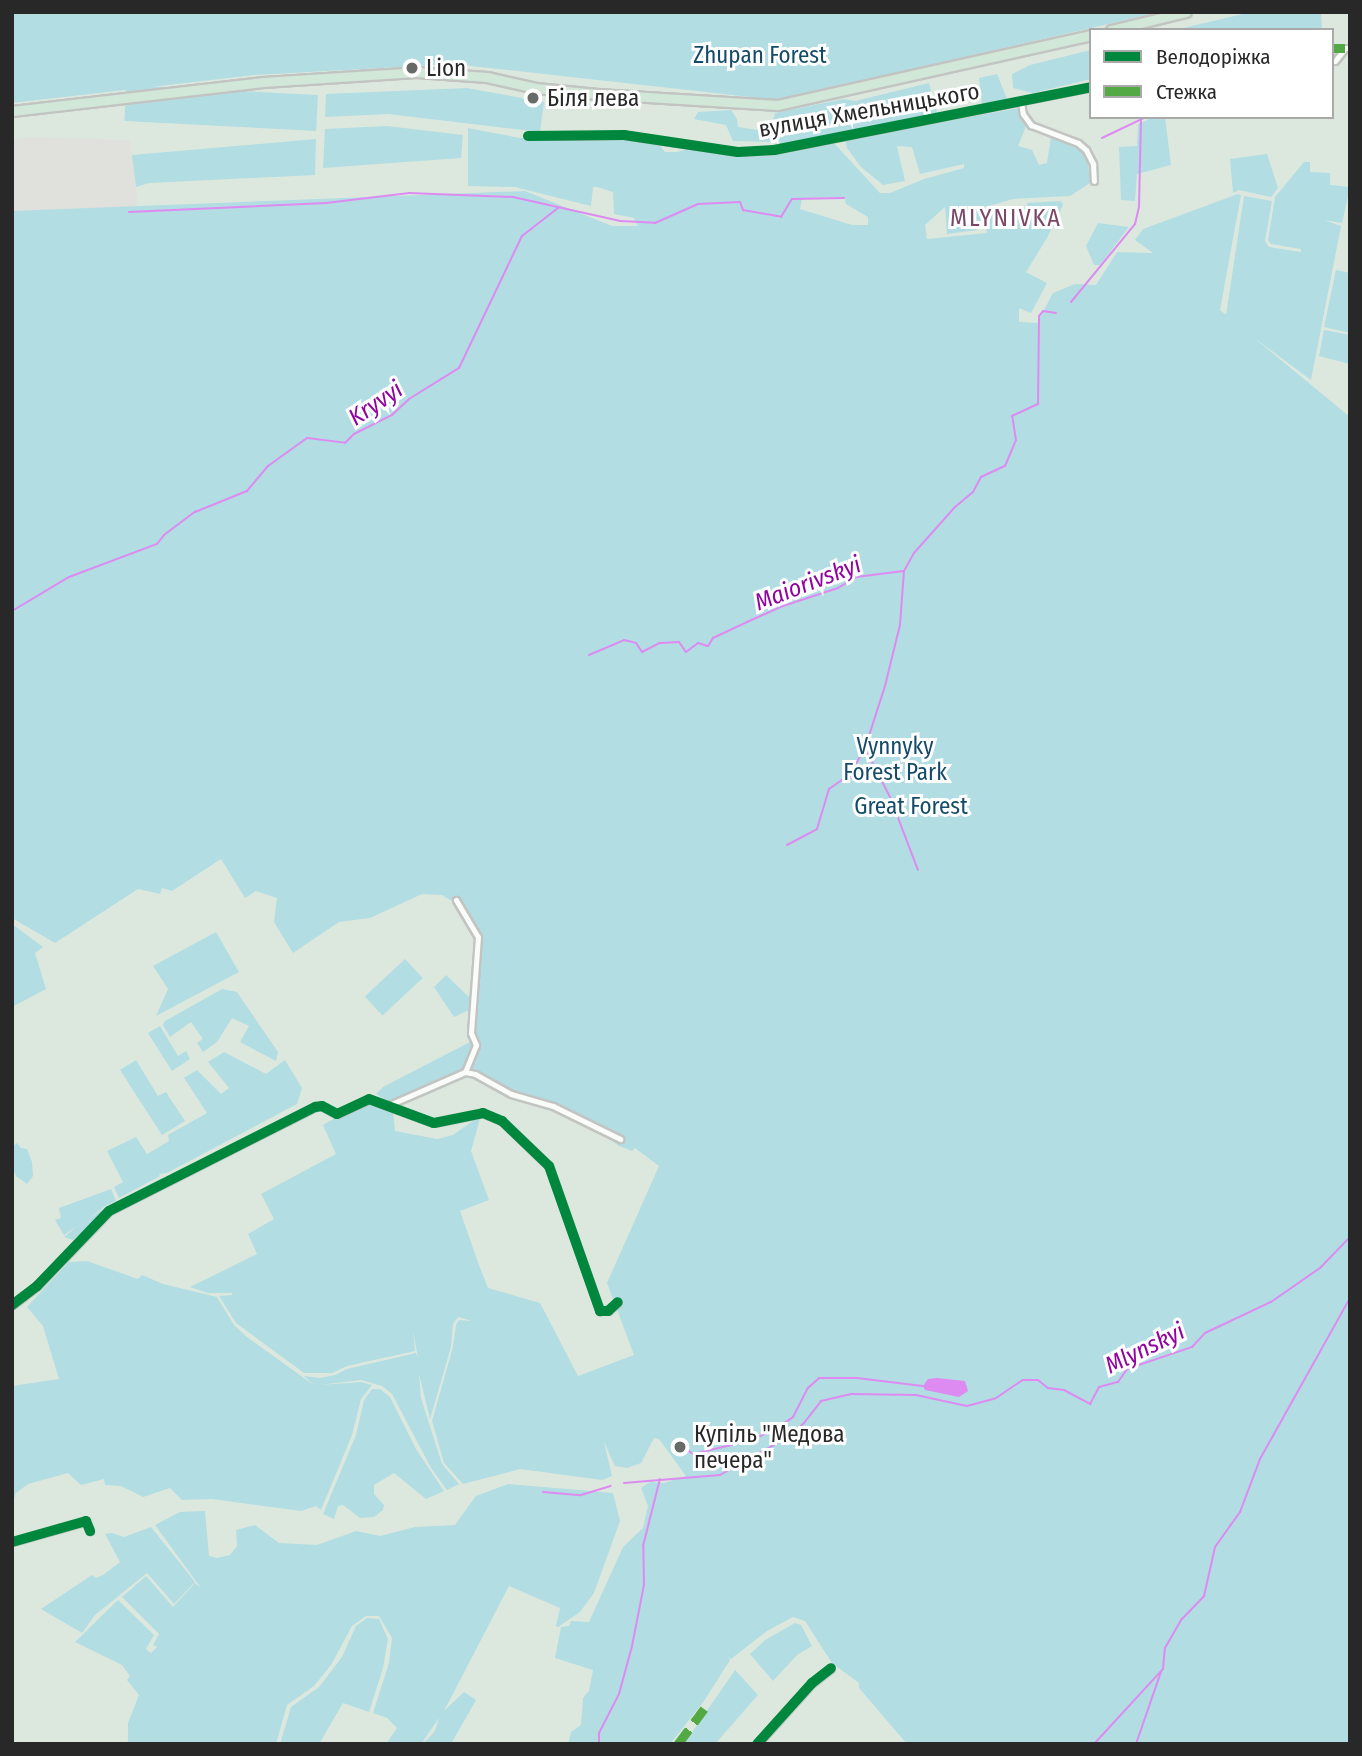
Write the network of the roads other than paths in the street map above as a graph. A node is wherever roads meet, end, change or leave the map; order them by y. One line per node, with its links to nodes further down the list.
1 (1186, 12): 2 (main road)
2 (1119, 28)
3 (1089, 34): 8 (main road)
4 (1350, 48): 5 (street)
5 (1338, 56)
6 (1089, 87): 7 (street, вулиця Хмельницького)
7 (1021, 102): 9 (street, вулиця Хмельницького); 10 (street)
8 (12, 111)
9 (528, 136)
10 (1094, 181)
11 (456, 900): 12 (street)
12 (465, 1072): 13 (street); 14 (street)
13 (389, 1104): 15 (street); 16 (street)
14 (620, 1139)
15 (618, 1302)
16 (12, 1305)
17 (90, 1531): 18 (street)
18 (12, 1542)
19 (831, 1668): 20 (street)
20 (757, 1744)

